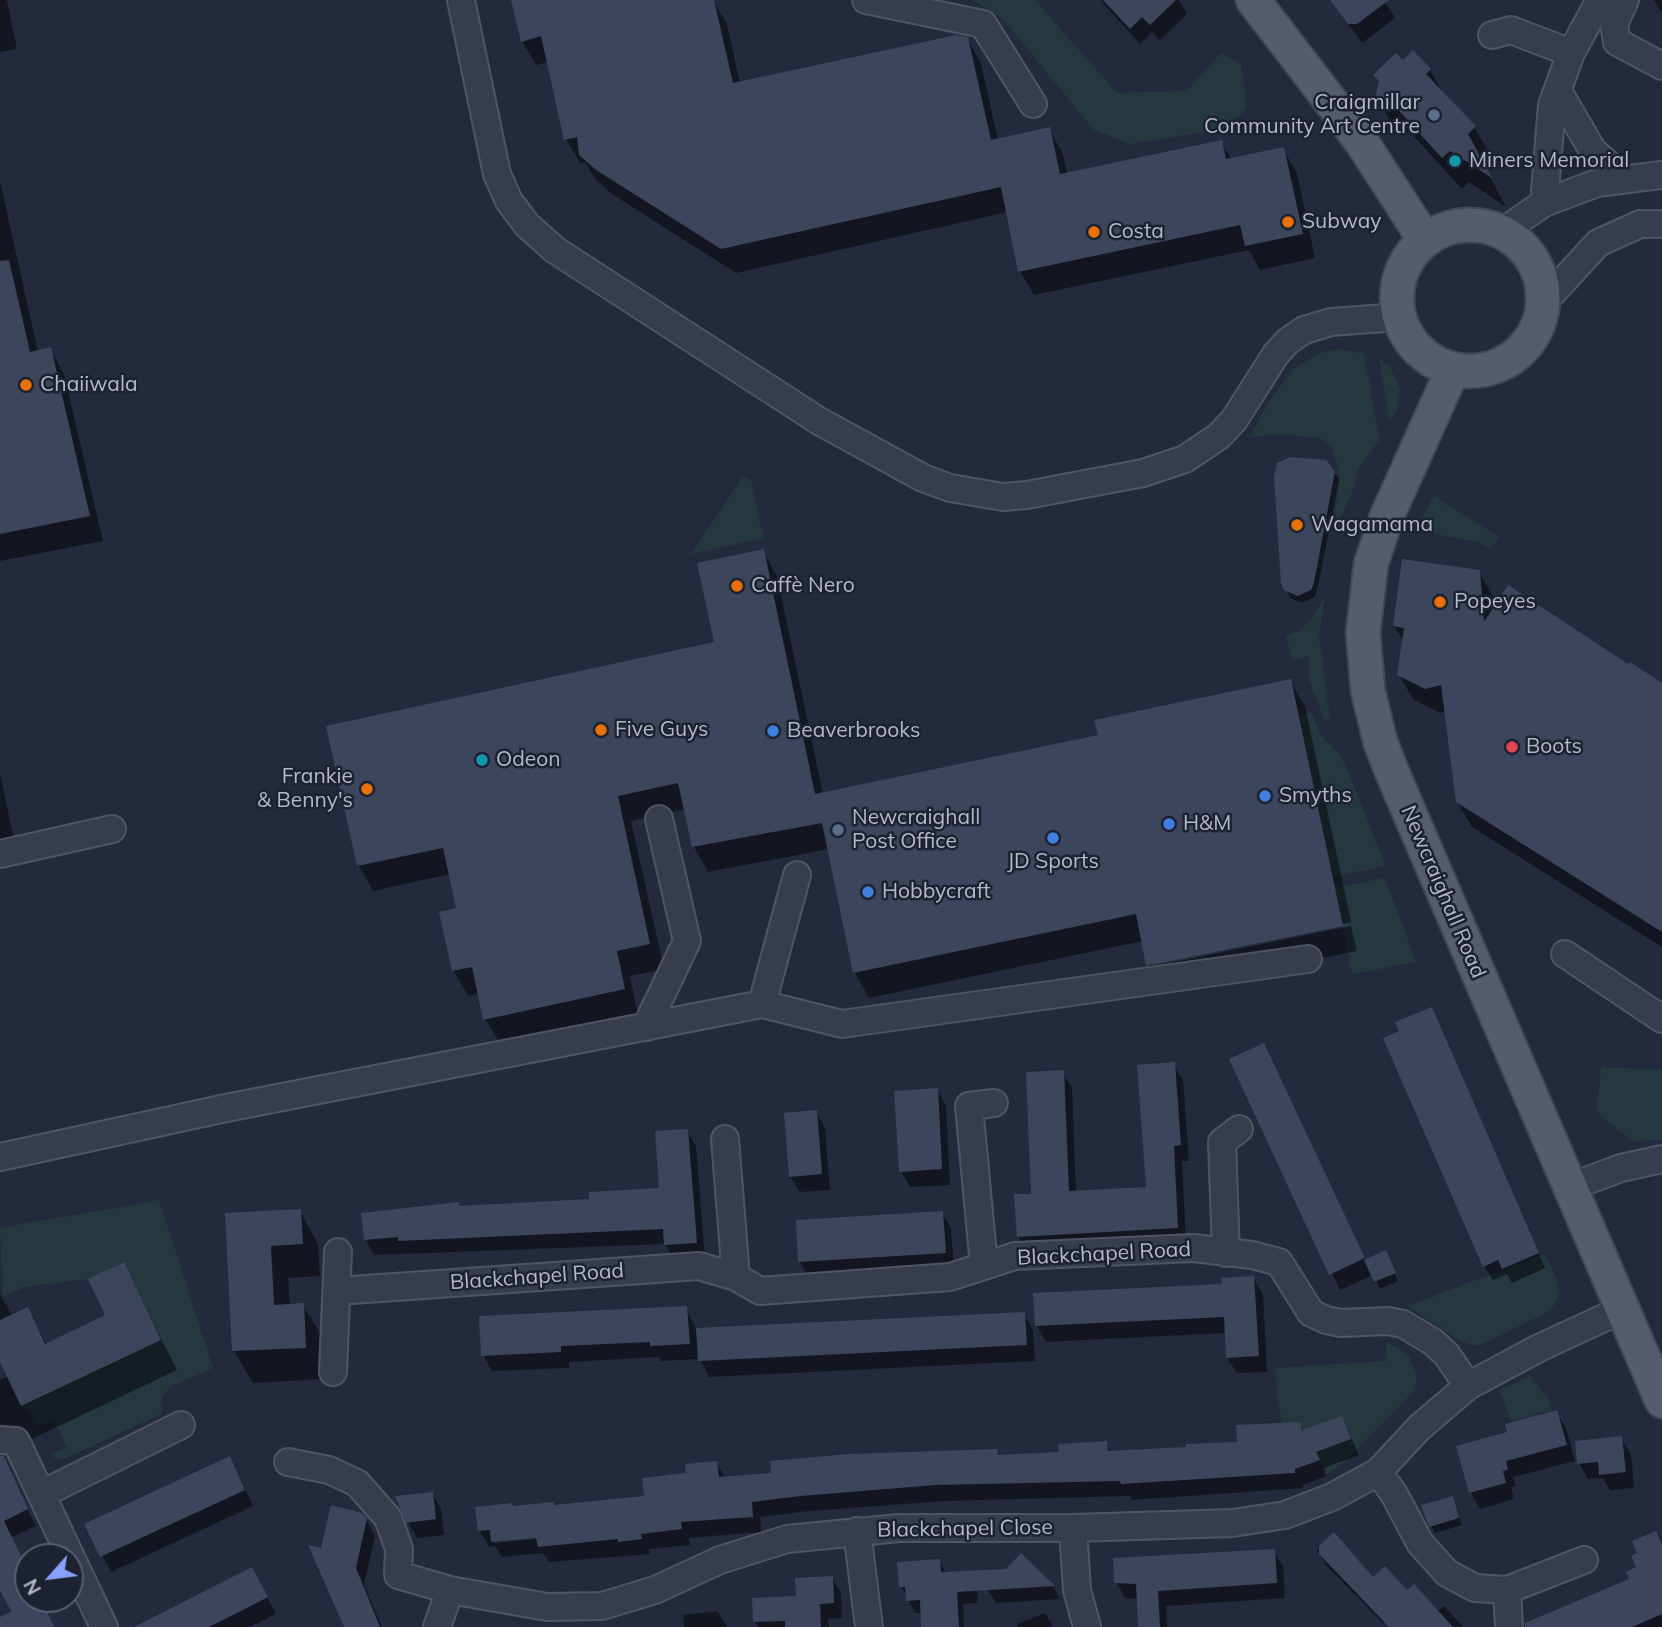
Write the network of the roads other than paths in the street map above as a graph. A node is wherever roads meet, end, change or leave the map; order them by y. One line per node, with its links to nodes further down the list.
1 (461, 0): 18 (street)
2 (866, 0): 10 (street)
3 (1253, 0): 16 (main road)
4 (1600, 0): 7 (street)
5 (1625, 0): 8 (street)
6 (1492, 35): 7 (street)
7 (1571, 53): 9 (street)
8 (1662, 66)
9 (1558, 91): 12 (street); 13 (street)
10 (1032, 104)
11 (1662, 175): 12 (street)
12 (1625, 179): 13 (street)
13 (1544, 203): 15 (street)
14 (1662, 223): 17 (street)
15 (1502, 232): 16 (main road); 17 (main road)
16 (1425, 240): 18 (main road)
17 (1543, 303): 19 (main road)
18 (1399, 317): 19 (main road)
19 (1453, 369): 34 (main road, Newcraighall Road)
20 (659, 819): 28 (street)
21 (112, 829): 22 (street)
22 (0, 854)
23 (797, 875): 26 (street)
24 (1565, 954): 27 (street)
25 (1308, 959): 26 (street)
26 (762, 1004): 28 (street)
27 (1662, 1019)
28 (646, 1027): 32 (street)
29 (994, 1103): 37 (street)
30 (1239, 1129): 36 (street)
31 (725, 1139): 38 (street)
32 (0, 1157)
33 (1662, 1159): 34 (street)
34 (1570, 1187): 40 (main road, Newcraighall Road)
35 (338, 1252): 39 (street)
36 (1226, 1254): 37 (street, Blackchapel Road); 42 (street, Blackchapel Road)
37 (984, 1266): 38 (street, Blackchapel Road)
38 (736, 1277): 39 (street, Blackchapel Road)
39 (337, 1291): 41 (street)
40 (1623, 1309): 42 (street, Blackchapel Close); 43 (main road, Newcraighall Road)
41 (333, 1372)
42 (1468, 1386): 47 (street, Blackchapel Close)
43 (1662, 1401)
44 (181, 1425): 48 (street)
45 (8, 1440): 48 (street)
46 (288, 1462): 52 (street, Blackchapel Close)
47 (1378, 1472): 49 (street, Blackchapel Close); 53 (street)
48 (42, 1494): 55 (street)
49 (1073, 1528): 50 (street, Blackchapel Close); 58 (street, Blackchapel Close)
50 (857, 1531): 54 (street, Blackchapel Close); 57 (street, Blackchapel Close)
51 (1584, 1560): 53 (street)
52 (450, 1590): 54 (street, Blackchapel Close); 56 (street)
53 (1507, 1590): 59 (street)
54 (603, 1616)
55 (104, 1627)
56 (437, 1627)
57 (869, 1627)
58 (1087, 1627)
59 (1509, 1627)

